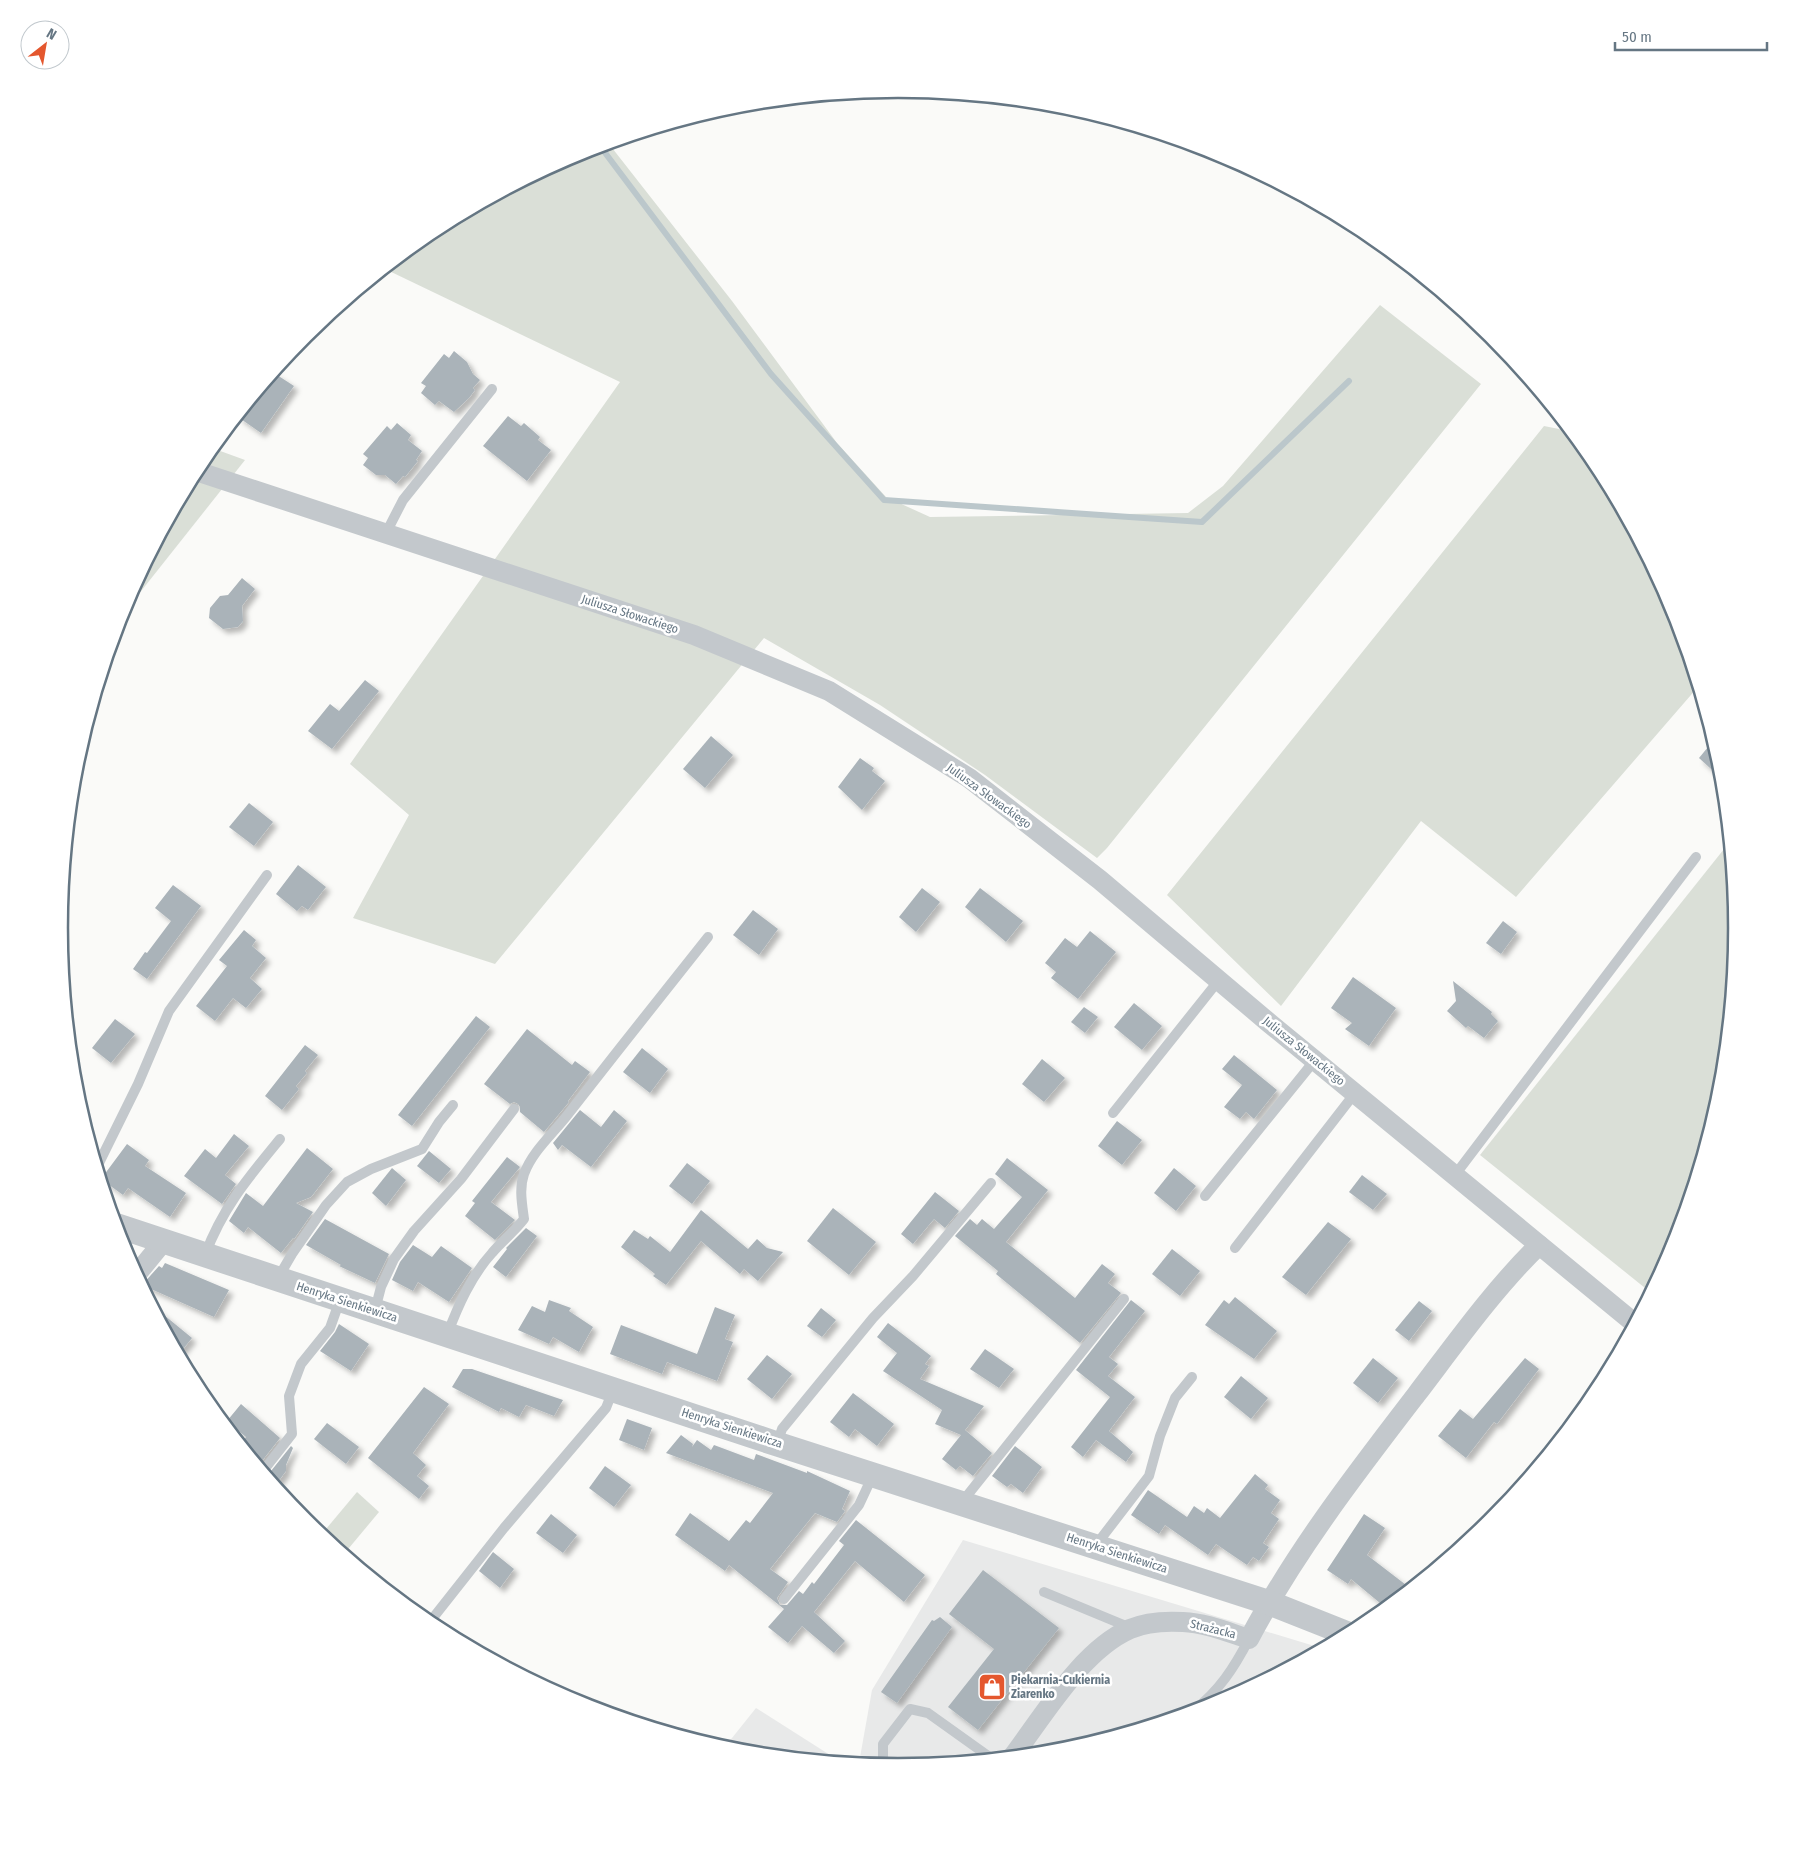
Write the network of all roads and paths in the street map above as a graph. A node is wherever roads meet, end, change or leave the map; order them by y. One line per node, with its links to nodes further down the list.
1 (492, 390): 3 (lane)
2 (203, 473): 3 (street, Juliusza Słowackiego)
3 (386, 534): 7 (street, Juliusza Słowackiego)
4 (1696, 857): 15 (lane)
5 (267, 874): 14 (lane)
6 (708, 938): 29 (lane)
7 (1219, 980): 8 (street, Juliusza Słowackiego); 12 (lane)
8 (1315, 1060): 9 (street, Juliusza Słowackiego); 17 (lane)
9 (1355, 1093): 15 (street, Juliusza Słowackiego); 21 (lane)
10 (453, 1105): 24 (lane)
11 (514, 1109): 27 (lane)
12 (1114, 1113)
13 (280, 1139): 22 (lane)
14 (101, 1158)
15 (1455, 1175): 20 (street, Juliusza Słowackiego)
16 (991, 1184): 32 (lane)
17 (1205, 1196)
18 (124, 1228): 19 (street, Henryka Sienkiewicza)
19 (163, 1242): 22 (street, Henryka Sienkiewicza); 23 (street)
20 (1539, 1245): 28 (street, Juliusza Słowackiego); 39 (street, Strażacka)
21 (1235, 1248)
22 (204, 1256): 24 (street, Henryka Sienkiewicza)
23 (141, 1269)
24 (278, 1279): 26 (street, Henryka Sienkiewicza)
25 (1124, 1299): 35 (lane)
26 (340, 1300): 27 (street, Henryka Sienkiewicza); 33 (lane)
27 (374, 1311): 29 (street, Henryka Sienkiewicza)
28 (1629, 1319)
29 (447, 1335): 31 (street, Henryka Sienkiewicza)
30 (1192, 1377): 36 (lane)
31 (613, 1389): 32 (street, Henryka Sienkiewicza); 40 (lane)
32 (777, 1444): 34 (street, Henryka Sienkiewicza)
33 (266, 1467)
34 (873, 1474): 35 (street, Henryka Sienkiewicza); 38 (lane)
35 (962, 1502): 36 (street, Henryka Sienkiewicza)
36 (1096, 1546): 39 (street, Henryka Sienkiewicza)
37 (1044, 1592): 41 (lane)
38 (784, 1599)
39 (1270, 1603): 42 (street, Henryka Sienkiewicza); 43 (street, Strażacka)
40 (433, 1617)
41 (1132, 1628): 43 (street, Strażacka); 45 (street, Strażacka)
42 (1339, 1631)
43 (1249, 1639): 44 (lane)
44 (1210, 1697)
45 (1018, 1749)
46 (985, 1753): 47 (lane)
47 (883, 1758)

